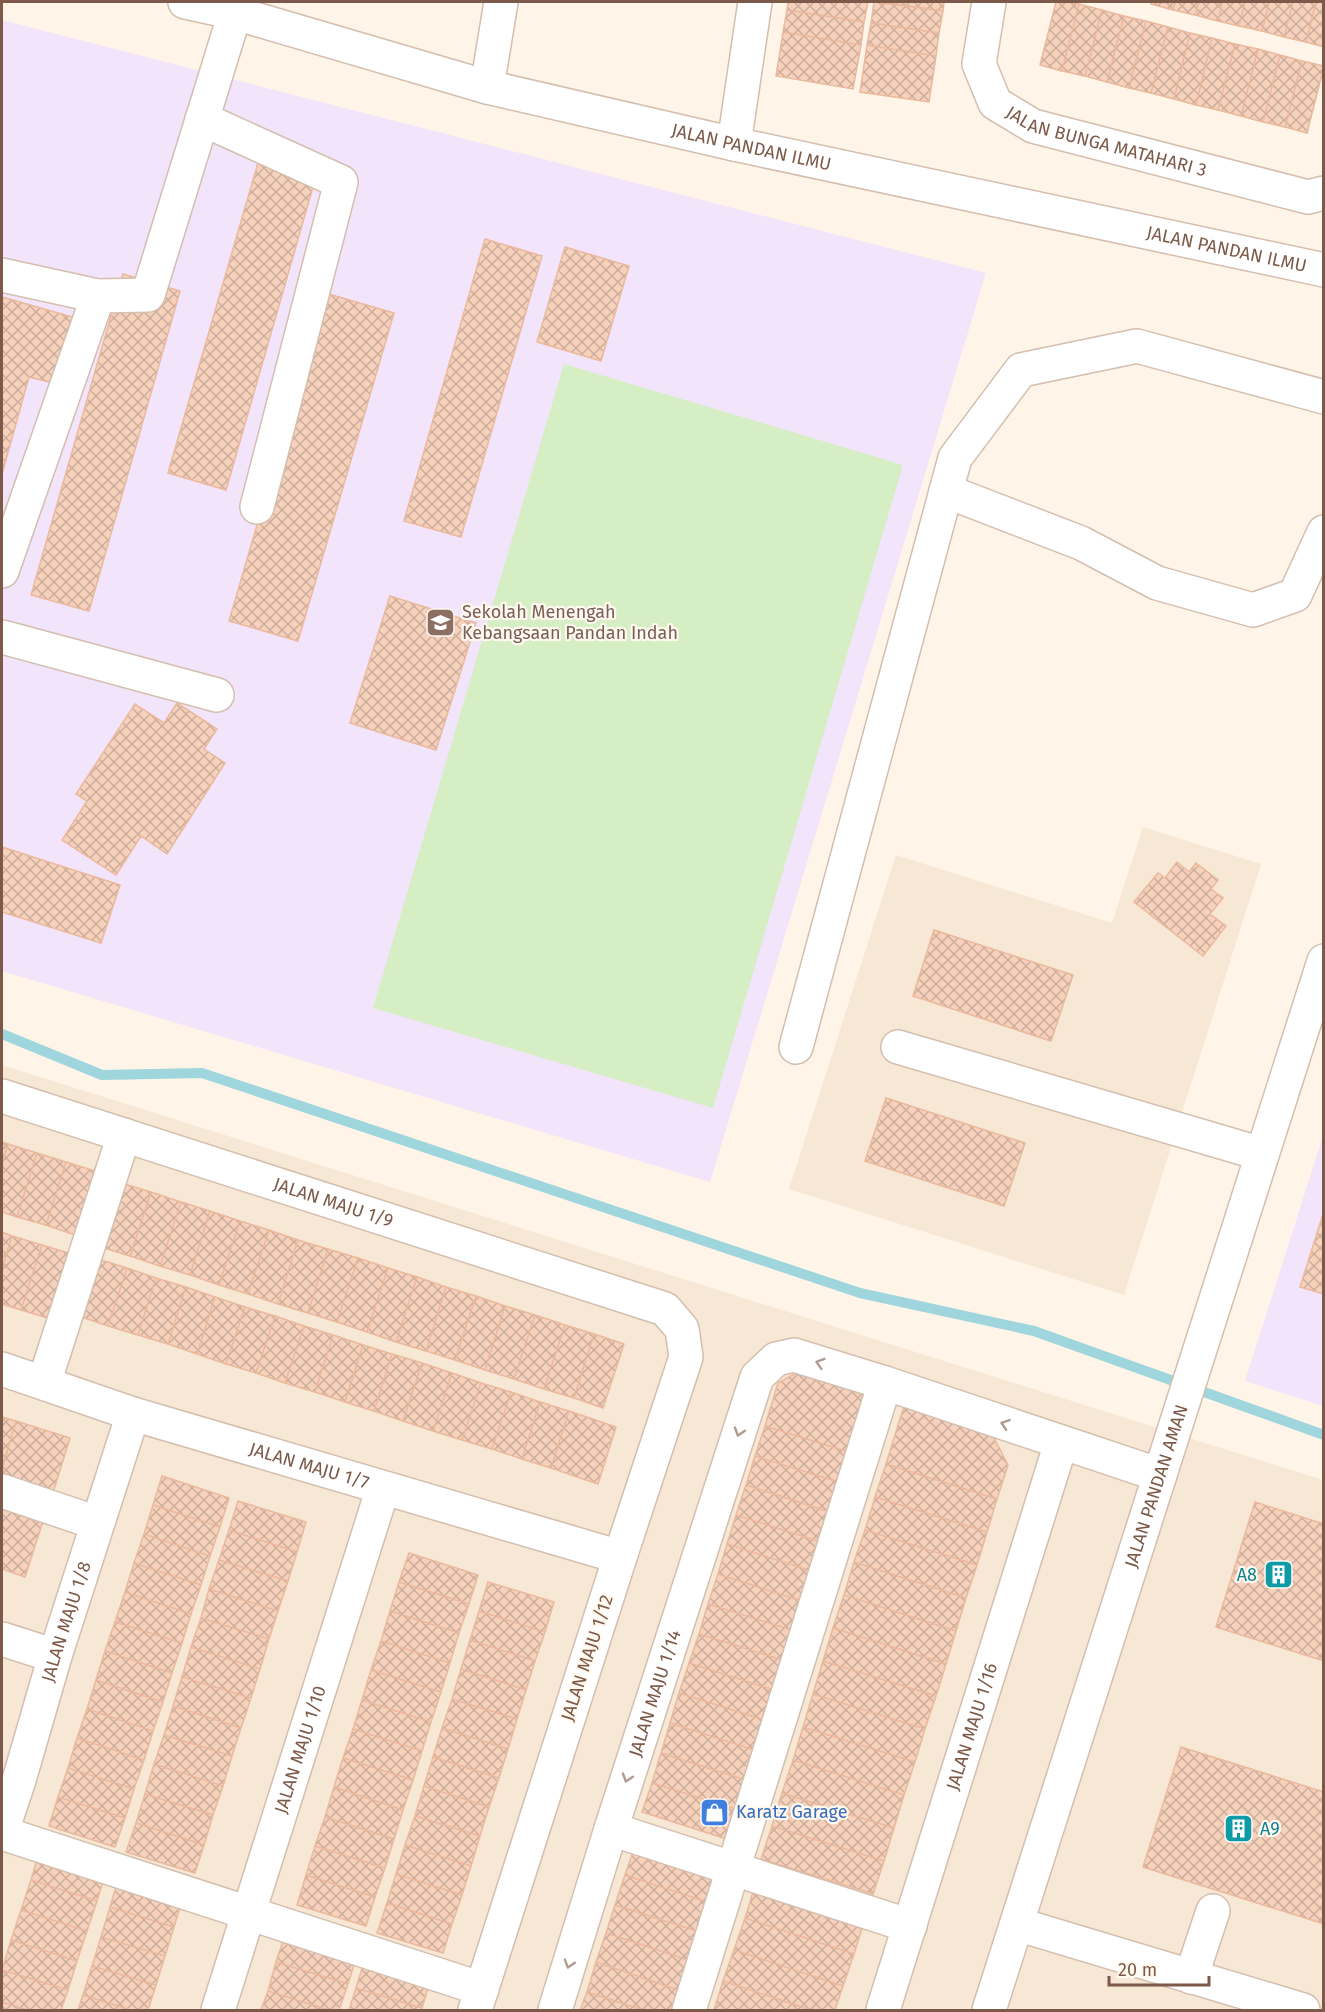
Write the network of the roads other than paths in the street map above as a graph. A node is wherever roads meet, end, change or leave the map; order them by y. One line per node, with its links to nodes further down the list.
1 (185, 2): 5 (street, JALAN PANDAN ILMU)
2 (501, 2): 6 (street)
3 (755, 2): 8 (street)
4 (989, 2): 9 (street, JALAN BUNGA MATAHARI 3)
5 (235, 14): 6 (street, JALAN PANDAN ILMU); 7 (street)
6 (487, 87): 8 (street, JALAN PANDAN ILMU)
7 (202, 119): 12 (street); 15 (street)
8 (734, 144): 10 (street, JALAN PANDAN ILMU)
9 (1323, 193)
10 (1323, 270)
11 (2, 275): 12 (street)
12 (98, 296): 17 (street)
13 (1323, 397): 14 (street)
14 (946, 491): 16 (street); 21 (street)
15 (257, 507)
16 (1323, 532)
17 (2, 571)
18 (2, 637): 19 (street)
19 (218, 695)
20 (1323, 962): 25 (street, JALAN PANDAN AMAN)
21 (796, 1047)
22 (897, 1047): 25 (street)
23 (2, 1096): 24 (street, JALAN MAJU 1/9)
24 (124, 1135): 26 (street, JALAN MAJU 1/9); 28 (street)
25 (1262, 1155): 32 (street, JALAN PANDAN AMAN)
26 (665, 1309): 36 (street, JALAN MAJU 1/12)
27 (2, 1370): 28 (street, JALAN MAJU 1/7)
28 (44, 1383): 30 (street, JALAN MAJU 1/7)
29 (885, 1383): 31 (street, one-way to 29); 39 (street, JALAN MAJU 1/14, one-way to 39); 41 (street)
30 (133, 1414): 33 (street, JALAN MAJU 1/7); 35 (street, JALAN MAJU 1/8)
31 (1061, 1443): 32 (street); 45 (street, JALAN MAJU 1/16)
32 (1160, 1475): 44 (street, JALAN PANDAN AMAN)
33 (383, 1488): 36 (street, JALAN MAJU 1/7); 43 (street, JALAN MAJU 1/10)
34 (2, 1491): 35 (street)
35 (97, 1524): 38 (street, JALAN MAJU 1/8)
36 (620, 1557): 47 (street, JALAN MAJU 1/12)
37 (2, 1639): 38 (street)
38 (55, 1656): 40 (street, JALAN MAJU 1/8)
39 (611, 1829): 41 (street); 49 (street, JALAN MAJU 1/14, one-way to 49)
40 (2, 1832): 43 (street)
41 (732, 1869): 45 (street); 50 (street)
42 (1213, 1911): 46 (street)
43 (249, 1914): 47 (street); 48 (street, JALAN MAJU 1/10)
44 (1017, 1924): 46 (street); 52 (street, JALAN PANDAN AMAN)
45 (909, 1926): 51 (street, JALAN MAJU 1/16)
46 (1191, 1977): 53 (street)
47 (478, 2000)
48 (218, 2010)
49 (555, 2010)
50 (689, 2010)
51 (883, 2010)
52 (990, 2010)
53 (1303, 2010)

